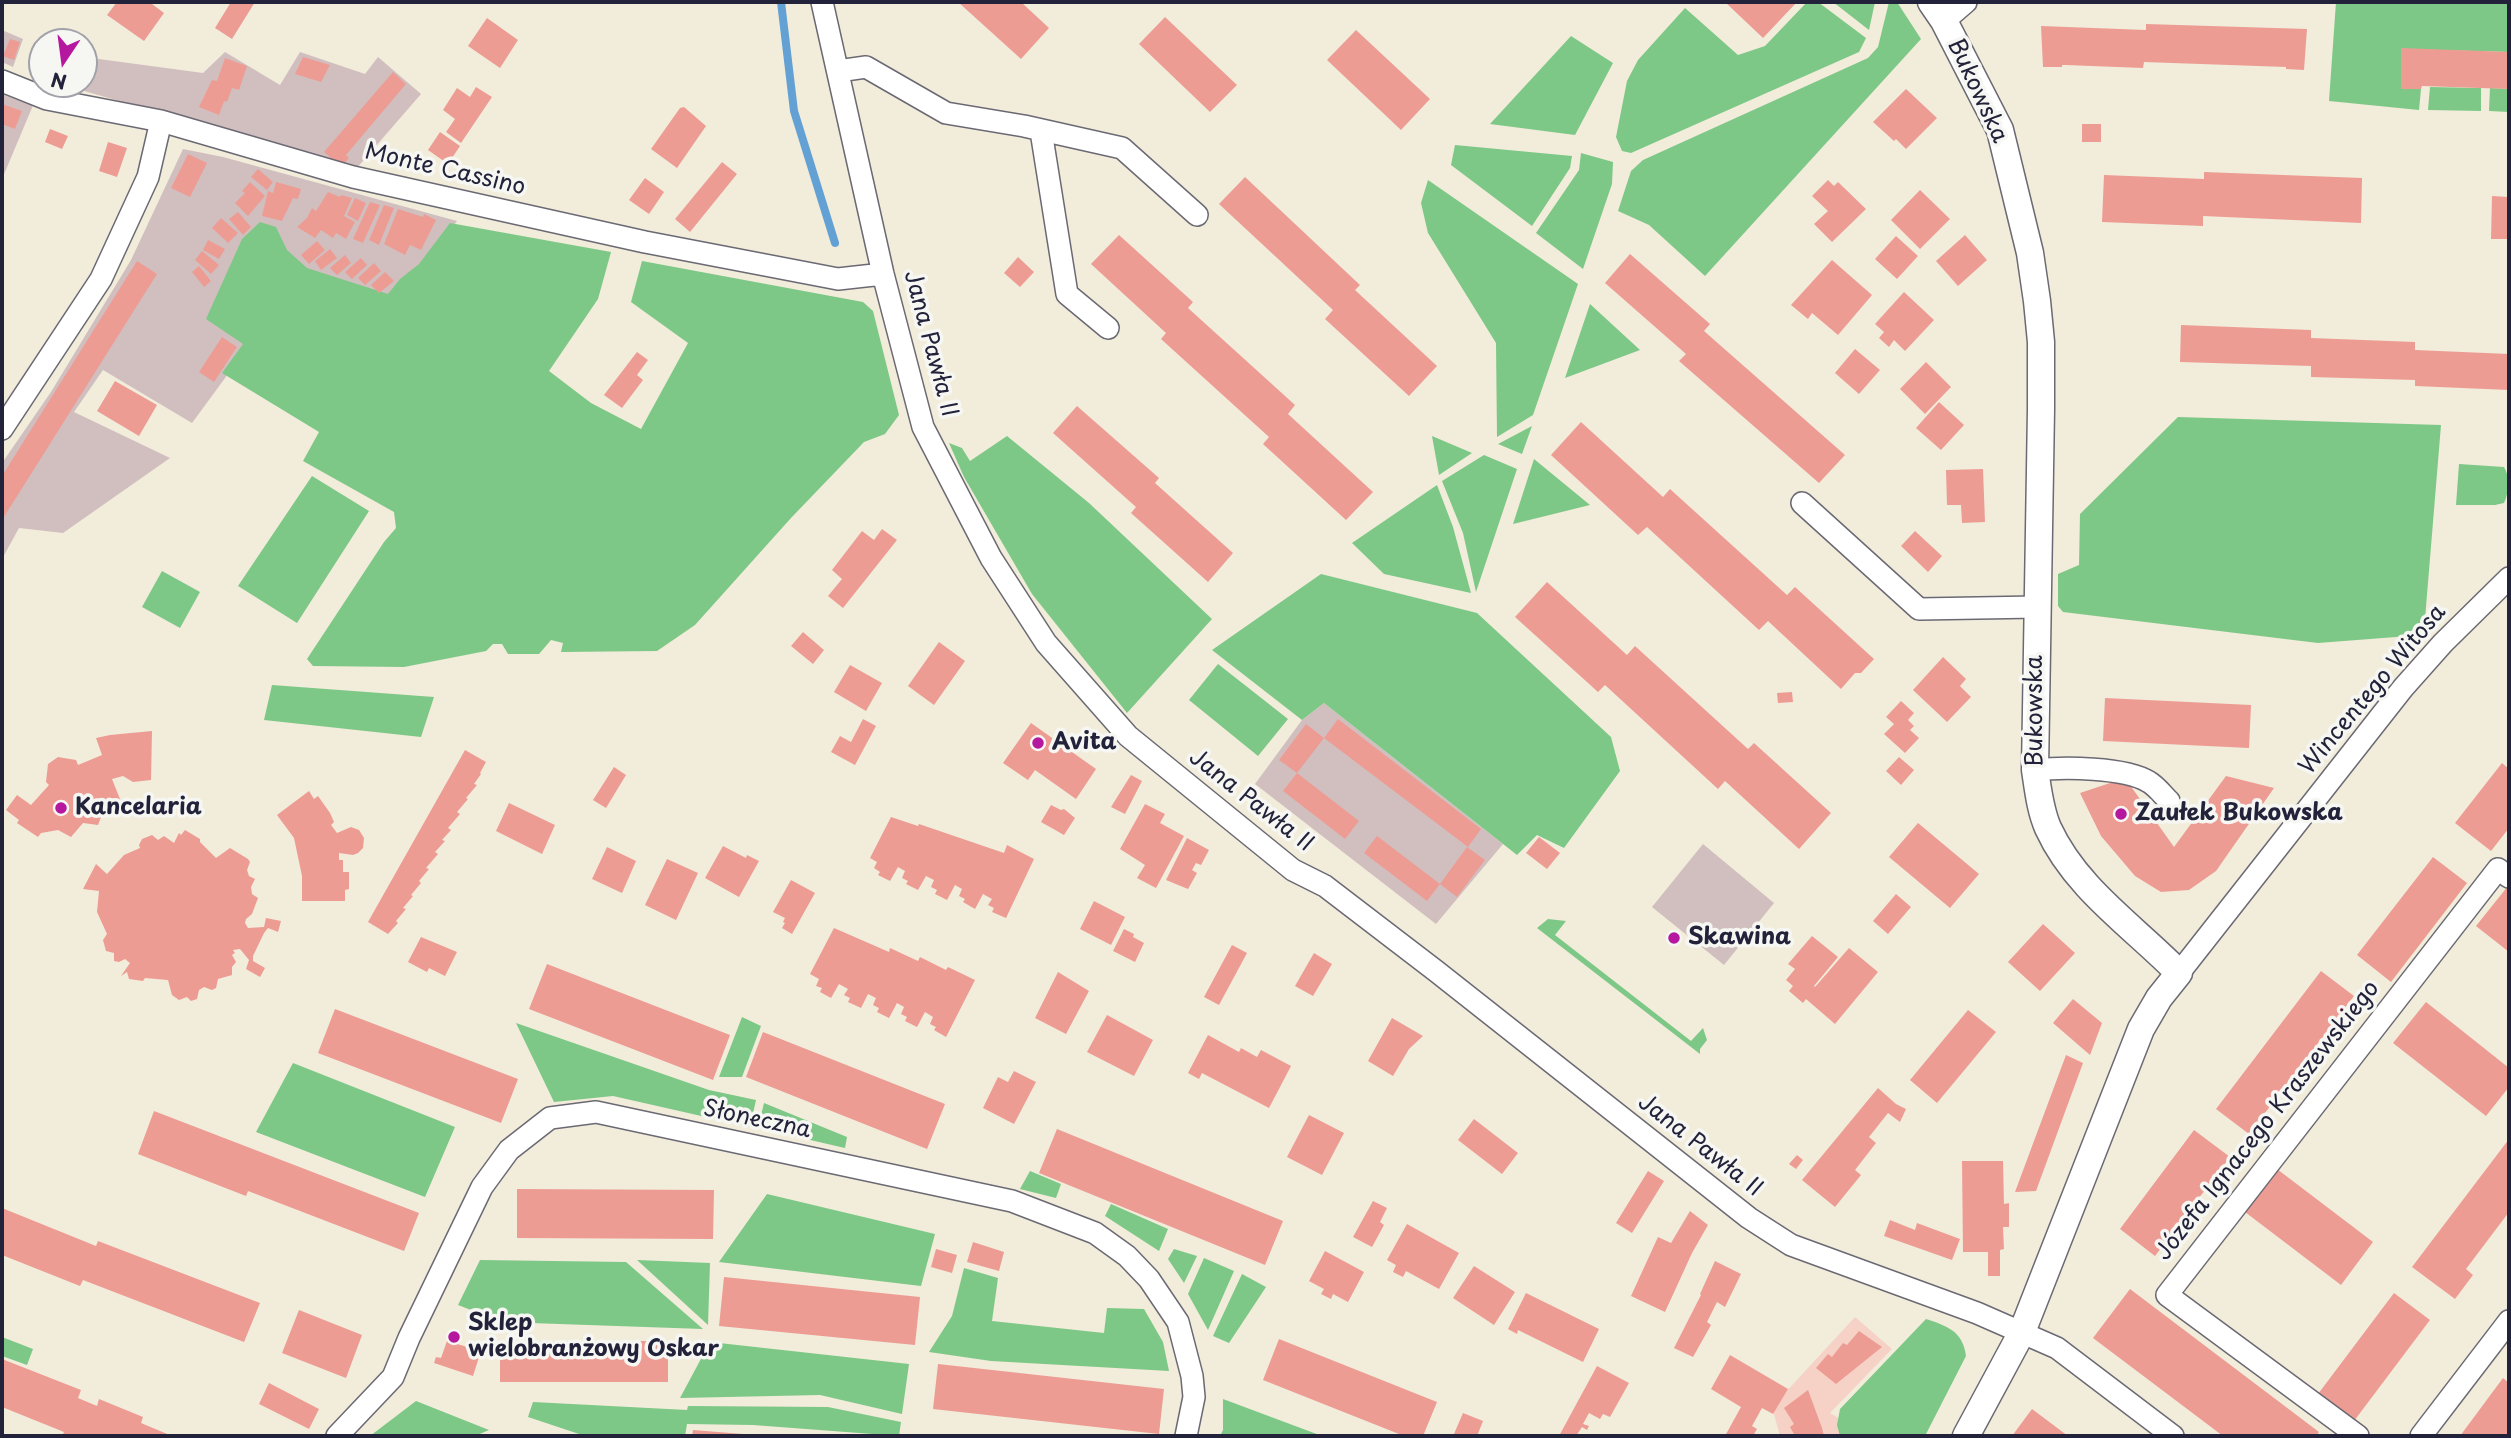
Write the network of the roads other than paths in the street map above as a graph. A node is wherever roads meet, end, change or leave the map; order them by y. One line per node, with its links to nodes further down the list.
1 (822, 2): 4 (street, Jana Pawła II)
2 (1966, 2): 3 (street, Bukowska)
3 (1937, 11): 14 (street, Bukowska)
4 (838, 71): 7 (street); 9 (street, Jana Pawła II)
5 (2, 81): 6 (street, Monte Cassino)
6 (161, 121): 9 (street, Monte Cassino); 11 (street)
7 (1041, 131): 8 (street); 10 (street)
8 (1197, 215)
9 (883, 274): 20 (street, Jana Pawła II)
10 (1108, 328)
11 (2, 429)
12 (1802, 503): 14 (street)
13 (2509, 578): 18 (street, Wincentego Witosa)
14 (2037, 607): 15 (street, Bukowska)
15 (2035, 769): 16 (street); 18 (street, Bukowska)
16 (2169, 801)
17 (2509, 877): 25 (street, Józefa Ignacego Kraszewskiego)
18 (2179, 972): 20 (street)
19 (2509, 1321): 26 (street)
20 (2022, 1332): 23 (street); 24 (street, Jana Pawła II)
21 (337, 1436): 22 (street, Słoneczna)
22 (1186, 1436)
23 (1966, 1436)
24 (2173, 1436)
25 (2358, 1436)
26 (2421, 1436)

